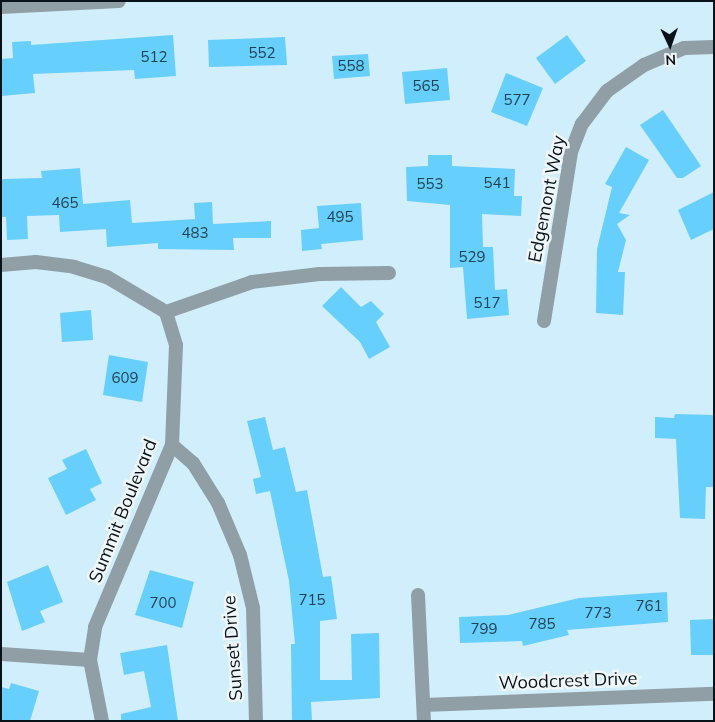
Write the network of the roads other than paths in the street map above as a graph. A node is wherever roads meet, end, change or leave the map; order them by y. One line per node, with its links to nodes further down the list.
1 (119, 1): 2 (street)
2 (1, 7)
3 (714, 47): 7 (street, Edgemont Way)
4 (1, 265): 6 (street)
5 (389, 273): 6 (street)
6 (166, 312): 8 (street, Summit Boulevard)
7 (544, 321)
8 (172, 445): 11 (street, Summit Boulevard); 15 (street, Sunset Drive)
9 (418, 595): 13 (street)
10 (1, 654): 11 (street)
11 (90, 660): 14 (street, Summit Boulevard)
12 (714, 694): 13 (street, Woodcrest Drive)
13 (424, 705): 16 (street)
14 (102, 721)
15 (256, 721)
16 (424, 721)

